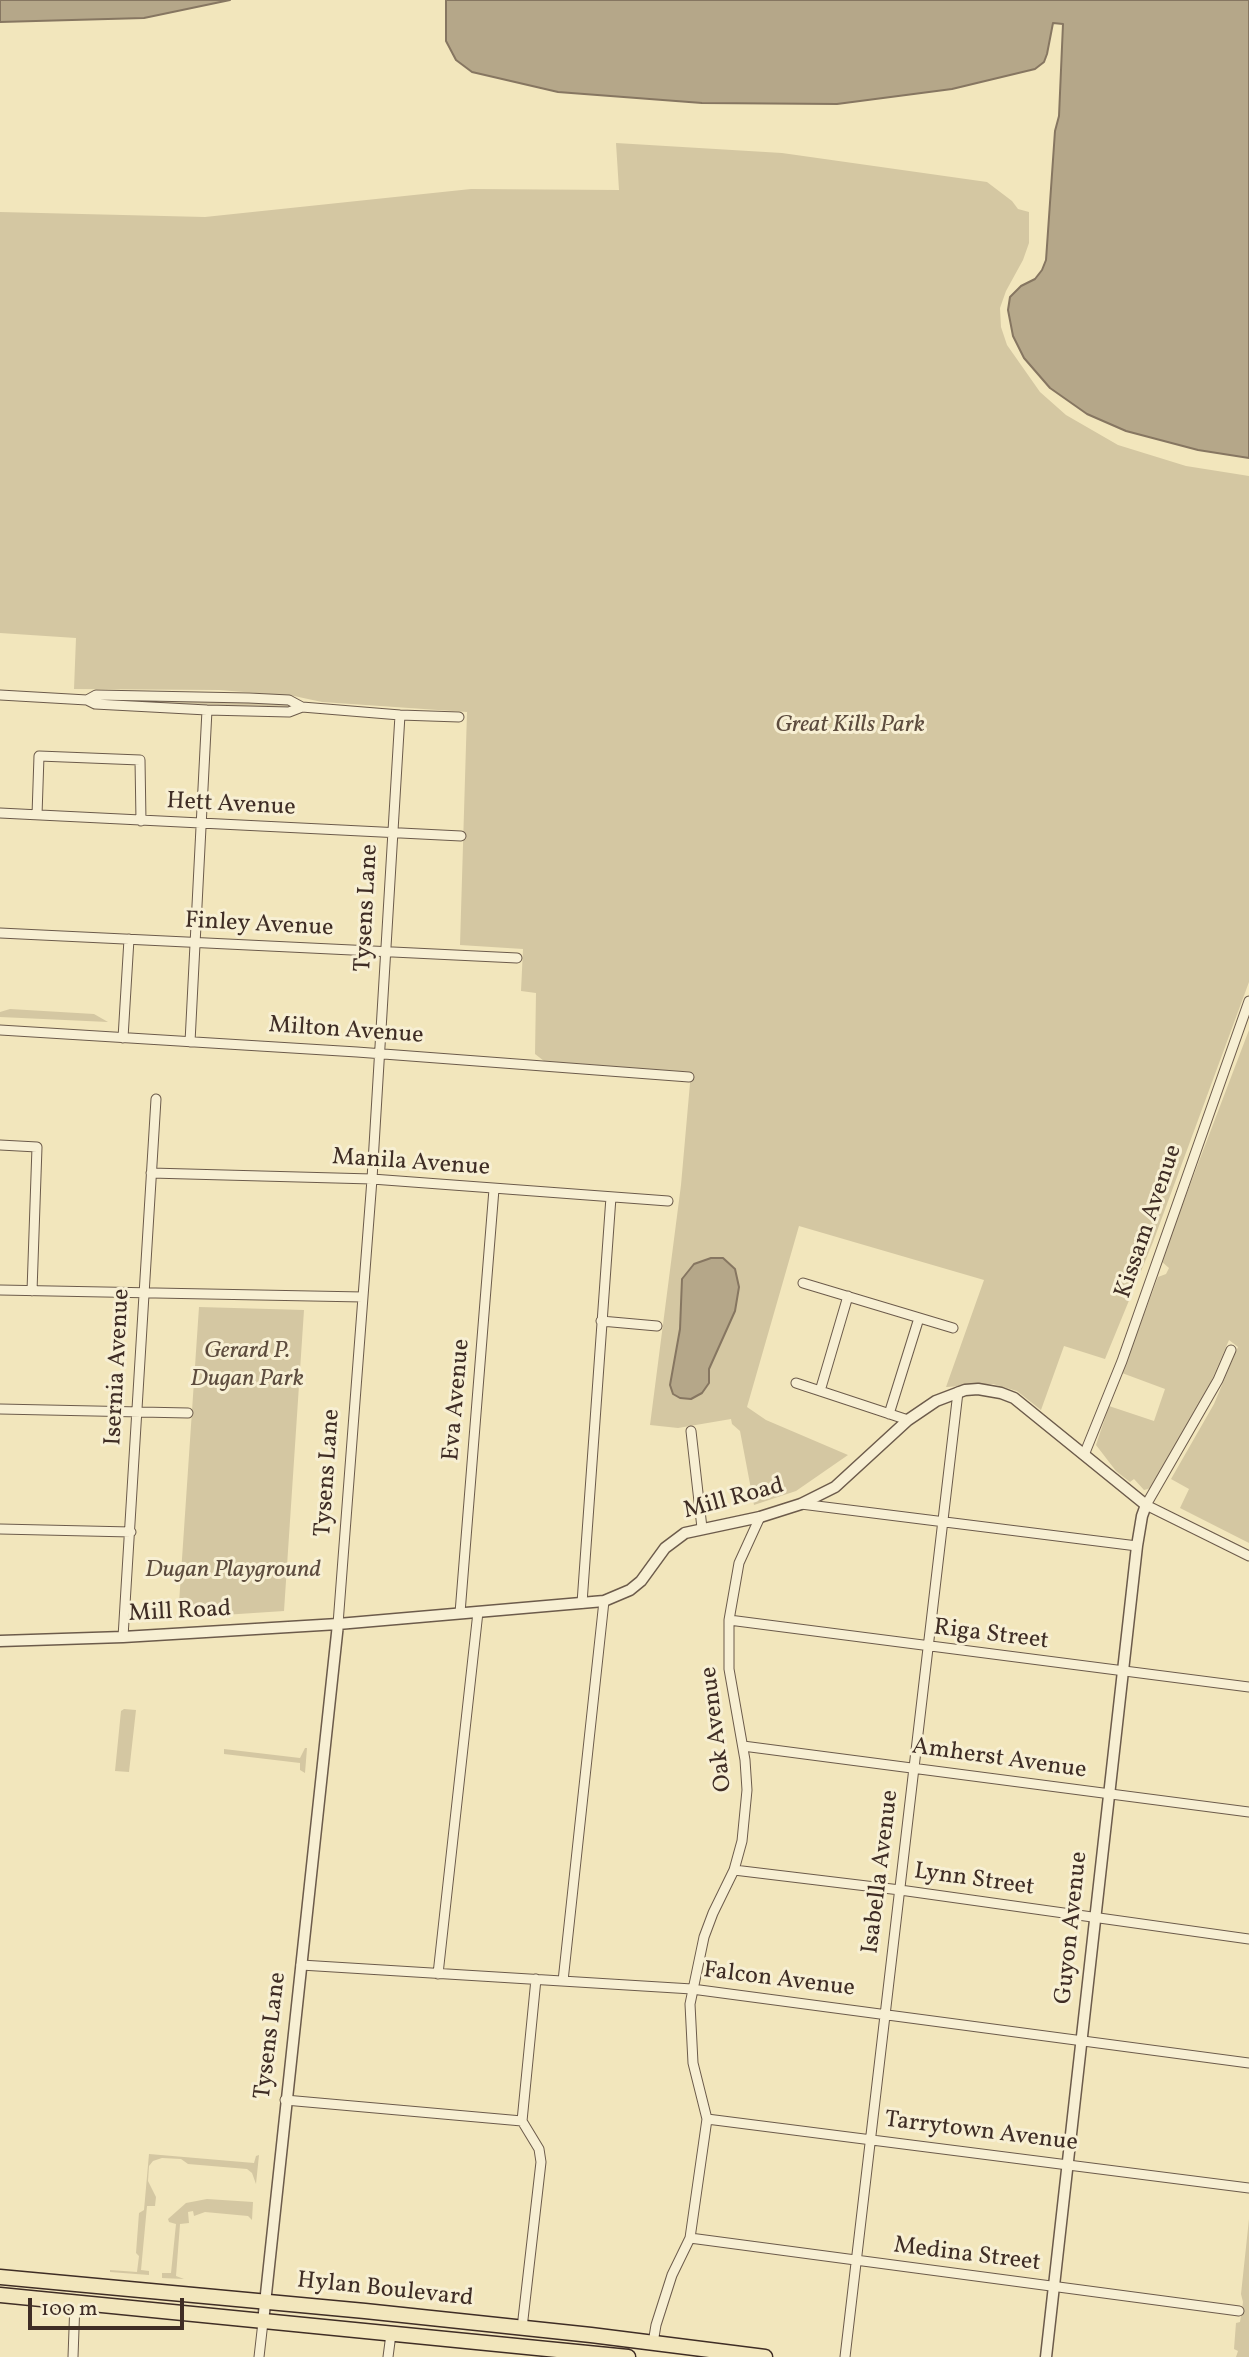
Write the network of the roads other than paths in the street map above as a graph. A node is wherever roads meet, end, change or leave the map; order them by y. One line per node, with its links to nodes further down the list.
1 (0, 695): 2 (street)
2 (87, 700): 3 (street); 4 (street)
3 (302, 707): 4 (street); 5 (street)
4 (207, 710): 10 (street)
5 (400, 715): 6 (street); 11 (street, Tysens Lane)
6 (459, 717)
7 (0, 813): 8 (street, Hett Avenue)
8 (37, 815): 9 (street, Hett Avenue); 9 (street)
9 (141, 821): 10 (street, Hett Avenue)
10 (201, 824): 11 (street, Hett Avenue); 15 (street)
11 (393, 833): 12 (street, Hett Avenue); 16 (street, Tysens Lane)
12 (461, 836)
13 (0, 933): 14 (street, Finley Avenue)
14 (129, 939): 15 (street, Finley Avenue); 20 (street)
15 (195, 942): 16 (street, Finley Avenue); 21 (street)
16 (388, 952): 17 (street, Finley Avenue); 22 (street, Tysens Lane)
17 (517, 958)
18 (1249, 1001): 51 (street, Kissam Avenue)
19 (0, 1030): 20 (street, Milton Avenue)
20 (123, 1038): 21 (street, Milton Avenue)
21 (190, 1042): 22 (street, Milton Avenue)
22 (380, 1054): 23 (street, Milton Avenue); 27 (street, Tysens Lane)
23 (689, 1077)
24 (156, 1099): 26 (street, Isernia Avenue)
25 (0, 1145): 33 (street)
26 (151, 1173): 27 (street, Manila Avenue); 34 (street, Isernia Avenue)
27 (372, 1179): 28 (street, Manila Avenue); 35 (street, Tysens Lane)
28 (494, 1189): 29 (street, Manila Avenue); 64 (street, Eva Avenue)
29 (611, 1197): 30 (street, Manila Avenue); 38 (street)
30 (668, 1201)
31 (803, 1283): 36 (street)
32 (0, 1290): 33 (street)
33 (32, 1291): 34 (street)
34 (142, 1294): 35 (street); 46 (street, Isernia Avenue)
35 (363, 1297): 66 (street, Tysens Lane)
36 (848, 1297): 37 (street); 43 (street)
37 (919, 1318): 40 (street); 48 (street)
38 (601, 1321): 39 (street); 62 (street)
39 (657, 1326)
40 (953, 1328)
41 (1231, 1350): 53 (street)
42 (796, 1383): 43 (street)
43 (820, 1391): 48 (street)
44 (958, 1392): 49 (street, Mill Road); 51 (street, Mill Road); 55 (street, Isabella Avenue)
45 (0, 1409): 46 (street)
46 (136, 1412): 47 (street); 58 (street, Isernia Avenue)
47 (188, 1413)
48 (889, 1414): 49 (street)
49 (908, 1420): 52 (street, Mill Road)
50 (691, 1431): 56 (street)
51 (1084, 1455): 53 (street, Mill Road)
52 (801, 1504): 54 (street, Mill Road); 55 (street)
53 (1146, 1505): 59 (street, Guyon Avenue); 60 (street, Mill Road)
54 (760, 1517): 56 (street, Mill Road); 65 (street, Oak Avenue)
55 (942, 1523): 59 (street); 69 (street, Isabella Avenue)
56 (702, 1528): 61 (street, Mill Road)
57 (0, 1529): 58 (street)
58 (131, 1532): 67 (street, Isernia Avenue)
59 (1137, 1546): 70 (street, Guyon Avenue)
60 (1249, 1556)
61 (604, 1601): 62 (street, Mill Road); 83 (street)
62 (582, 1603): 63 (street, Mill Road)
63 (478, 1612): 64 (street, Mill Road); 81 (street)
64 (460, 1613): 66 (street, Mill Road)
65 (729, 1620): 69 (street, Riga Street); 72 (street, Oak Avenue)
66 (338, 1624): 67 (street, Mill Road); 80 (street, Tysens Lane)
67 (123, 1637): 68 (street, Mill Road)
68 (0, 1641)
69 (926, 1647): 70 (street, Riga Street); 73 (street, Isabella Avenue)
70 (1123, 1672): 71 (street, Riga Street); 74 (street, Guyon Avenue)
71 (1249, 1687)
72 (743, 1746): 73 (street, Amherst Avenue); 76 (street, Oak Avenue)
73 (913, 1768): 74 (street, Amherst Avenue); 77 (street, Isabella Avenue)
74 (1109, 1794): 75 (street, Amherst Avenue); 78 (street, Guyon Avenue)
75 (1249, 1812)
76 (734, 1870): 77 (street, Lynn Street); 84 (street, Oak Avenue)
77 (900, 1890): 78 (street, Lynn Street); 85 (street, Isabella Avenue)
78 (1095, 1917): 79 (street, Lynn Street); 86 (street, Guyon Avenue)
79 (1249, 1939)
80 (302, 1965): 81 (street, Falcon Avenue); 88 (street, Tysens Lane)
81 (438, 1974): 82 (street, Falcon Avenue)
82 (536, 1979): 83 (street, Falcon Avenue); 90 (street)
83 (563, 1981): 84 (street, Falcon Avenue)
84 (692, 1989): 85 (street, Falcon Avenue); 89 (street, Oak Avenue)
85 (884, 2015): 86 (street, Falcon Avenue); 91 (street, Isabella Avenue)
86 (1081, 2042): 87 (street, Falcon Avenue); 92 (street, Guyon Avenue)
87 (1249, 2063)
88 (285, 2100): 90 (street); 99 (street, Tysens Lane)
89 (708, 2119): 91 (street, Tarrytown Avenue); 94 (street, Oak Avenue)
90 (522, 2122): 103 (street)
91 (871, 2139): 92 (street, Tarrytown Avenue); 95 (street, Isabella Avenue)
92 (1067, 2164): 93 (street, Tarrytown Avenue); 97 (street, Guyon Avenue)
93 (1249, 2188)
94 (690, 2238): 95 (street, Medina Street); 105 (street, Oak Avenue)
95 (858, 2262): 97 (street, Medina Street); 112 (street, Isabella Avenue)
96 (0, 2277): 99 (main road, Hylan Boulevard)
97 (1054, 2287): 101 (street, Medina Street); 113 (street, Guyon Avenue)
98 (0, 2295): 100 (main road, Hylan Boulevard)
99 (265, 2301): 102 (street, Tysens Lane); 103 (main road, Hylan Boulevard)
100 (75, 2302): 102 (main road, Hylan Boulevard); 107 (street)
101 (1239, 2311)
102 (263, 2322): 104 (main road, Hylan Boulevard); 108 (street, Tysens Lane)
103 (522, 2328): 105 (main road, Hylan Boulevard)
104 (391, 2334): 106 (main road, Hylan Boulevard); 109 (street)
105 (653, 2343): 111 (main road, Hylan Boulevard)
106 (514, 2351): 110 (main road, Hylan Boulevard)
107 (72, 2357)
108 (259, 2357)
109 (388, 2357)
110 (628, 2357)
111 (765, 2357)
112 (845, 2357)
113 (1046, 2357)

